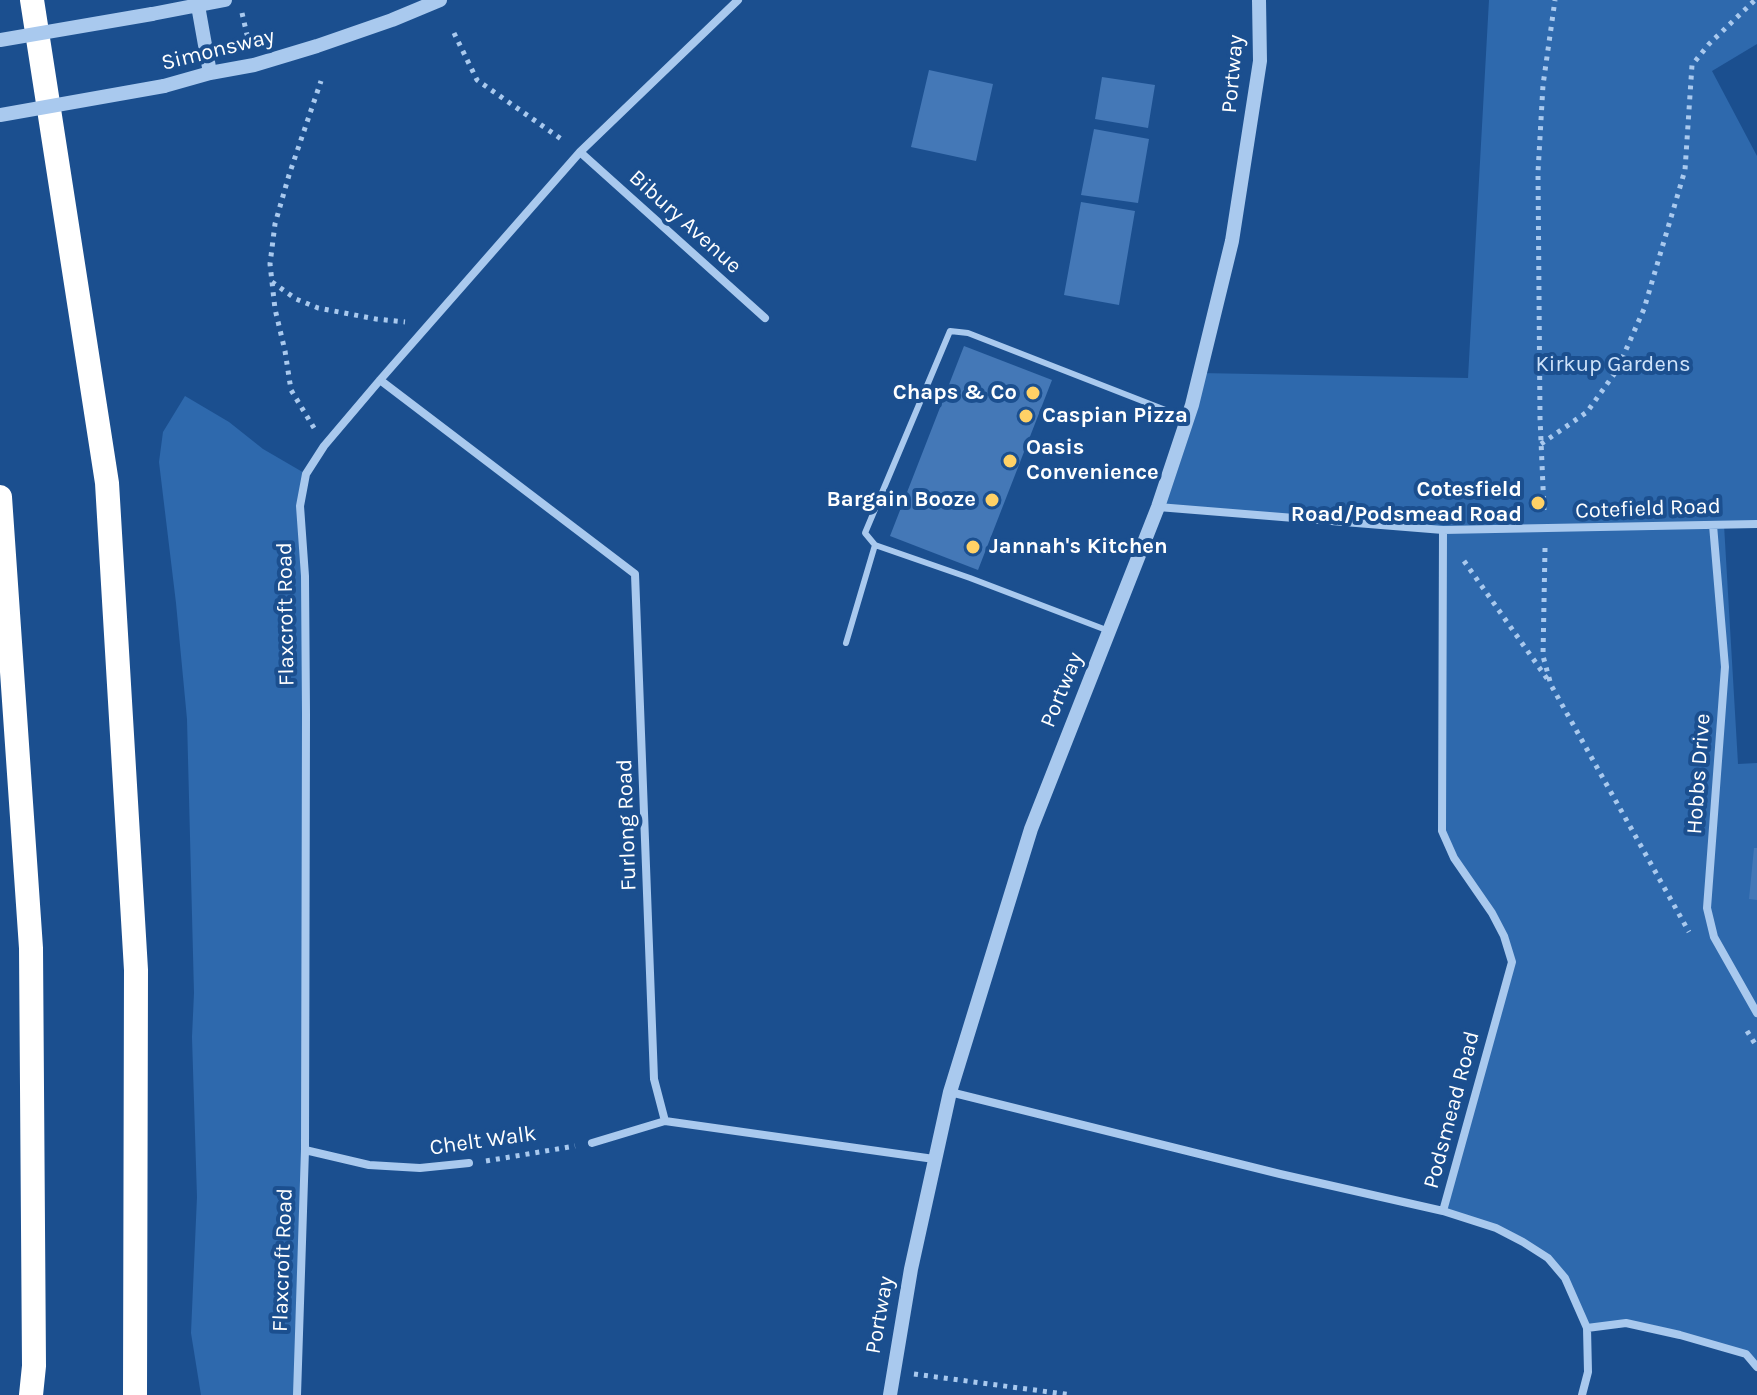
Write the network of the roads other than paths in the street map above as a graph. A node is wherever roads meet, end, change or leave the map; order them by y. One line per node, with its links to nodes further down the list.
1 (32, 0): 33 (highway)
2 (225, 0): 6 (street)
3 (440, 0): 8 (street, Simonsway)
4 (738, 0): 10 (street, Flaxcroft Road)
5 (1259, 0): 13 (street, Portway)
6 (197, 2): 7 (street, bridge); 8 (street)
7 (0, 40)
8 (210, 73): 9 (street, Simonsway, bridge)
9 (0, 115)
10 (580, 152): 11 (street, Bibury Avenue); 12 (street, Flaxcroft Road)
11 (765, 318)
12 (380, 380): 24 (street, Furlong Road); 26 (street, Flaxcroft Road)
13 (1187, 419): 15 (street, Portway); 19 (lane)
14 (0, 497): 32 (highway)
15 (1158, 507): 18 (street, Cotefield Road); 20 (street, Portway)
16 (1757, 524): 17 (street, Cotefield Road)
17 (1713, 525): 18 (street, Cotefield Road); 22 (street, Hobbs Drive)
18 (1443, 530): 29 (street, Podsmead Road)
19 (875, 545): 20 (lane); 21 (lane)
20 (1109, 631): 23 (street, Portway)
21 (846, 643)
22 (1757, 1013)
23 (950, 1092): 27 (street, Portway); 29 (street, Podsmead Road)
24 (665, 1121): 25 (street); 27 (street)
25 (592, 1143)
26 (305, 1150): 28 (street, Chelt Walk); 34 (street, Flaxcroft Road)
27 (934, 1159): 35 (street, Portway)
28 (469, 1163)
29 (1443, 1211): 30 (street)
30 (1587, 1328): 31 (street); 36 (street)
31 (1757, 1367)
32 (31, 1395)
33 (135, 1395)
34 (297, 1395)
35 (890, 1395)
36 (1582, 1395)

